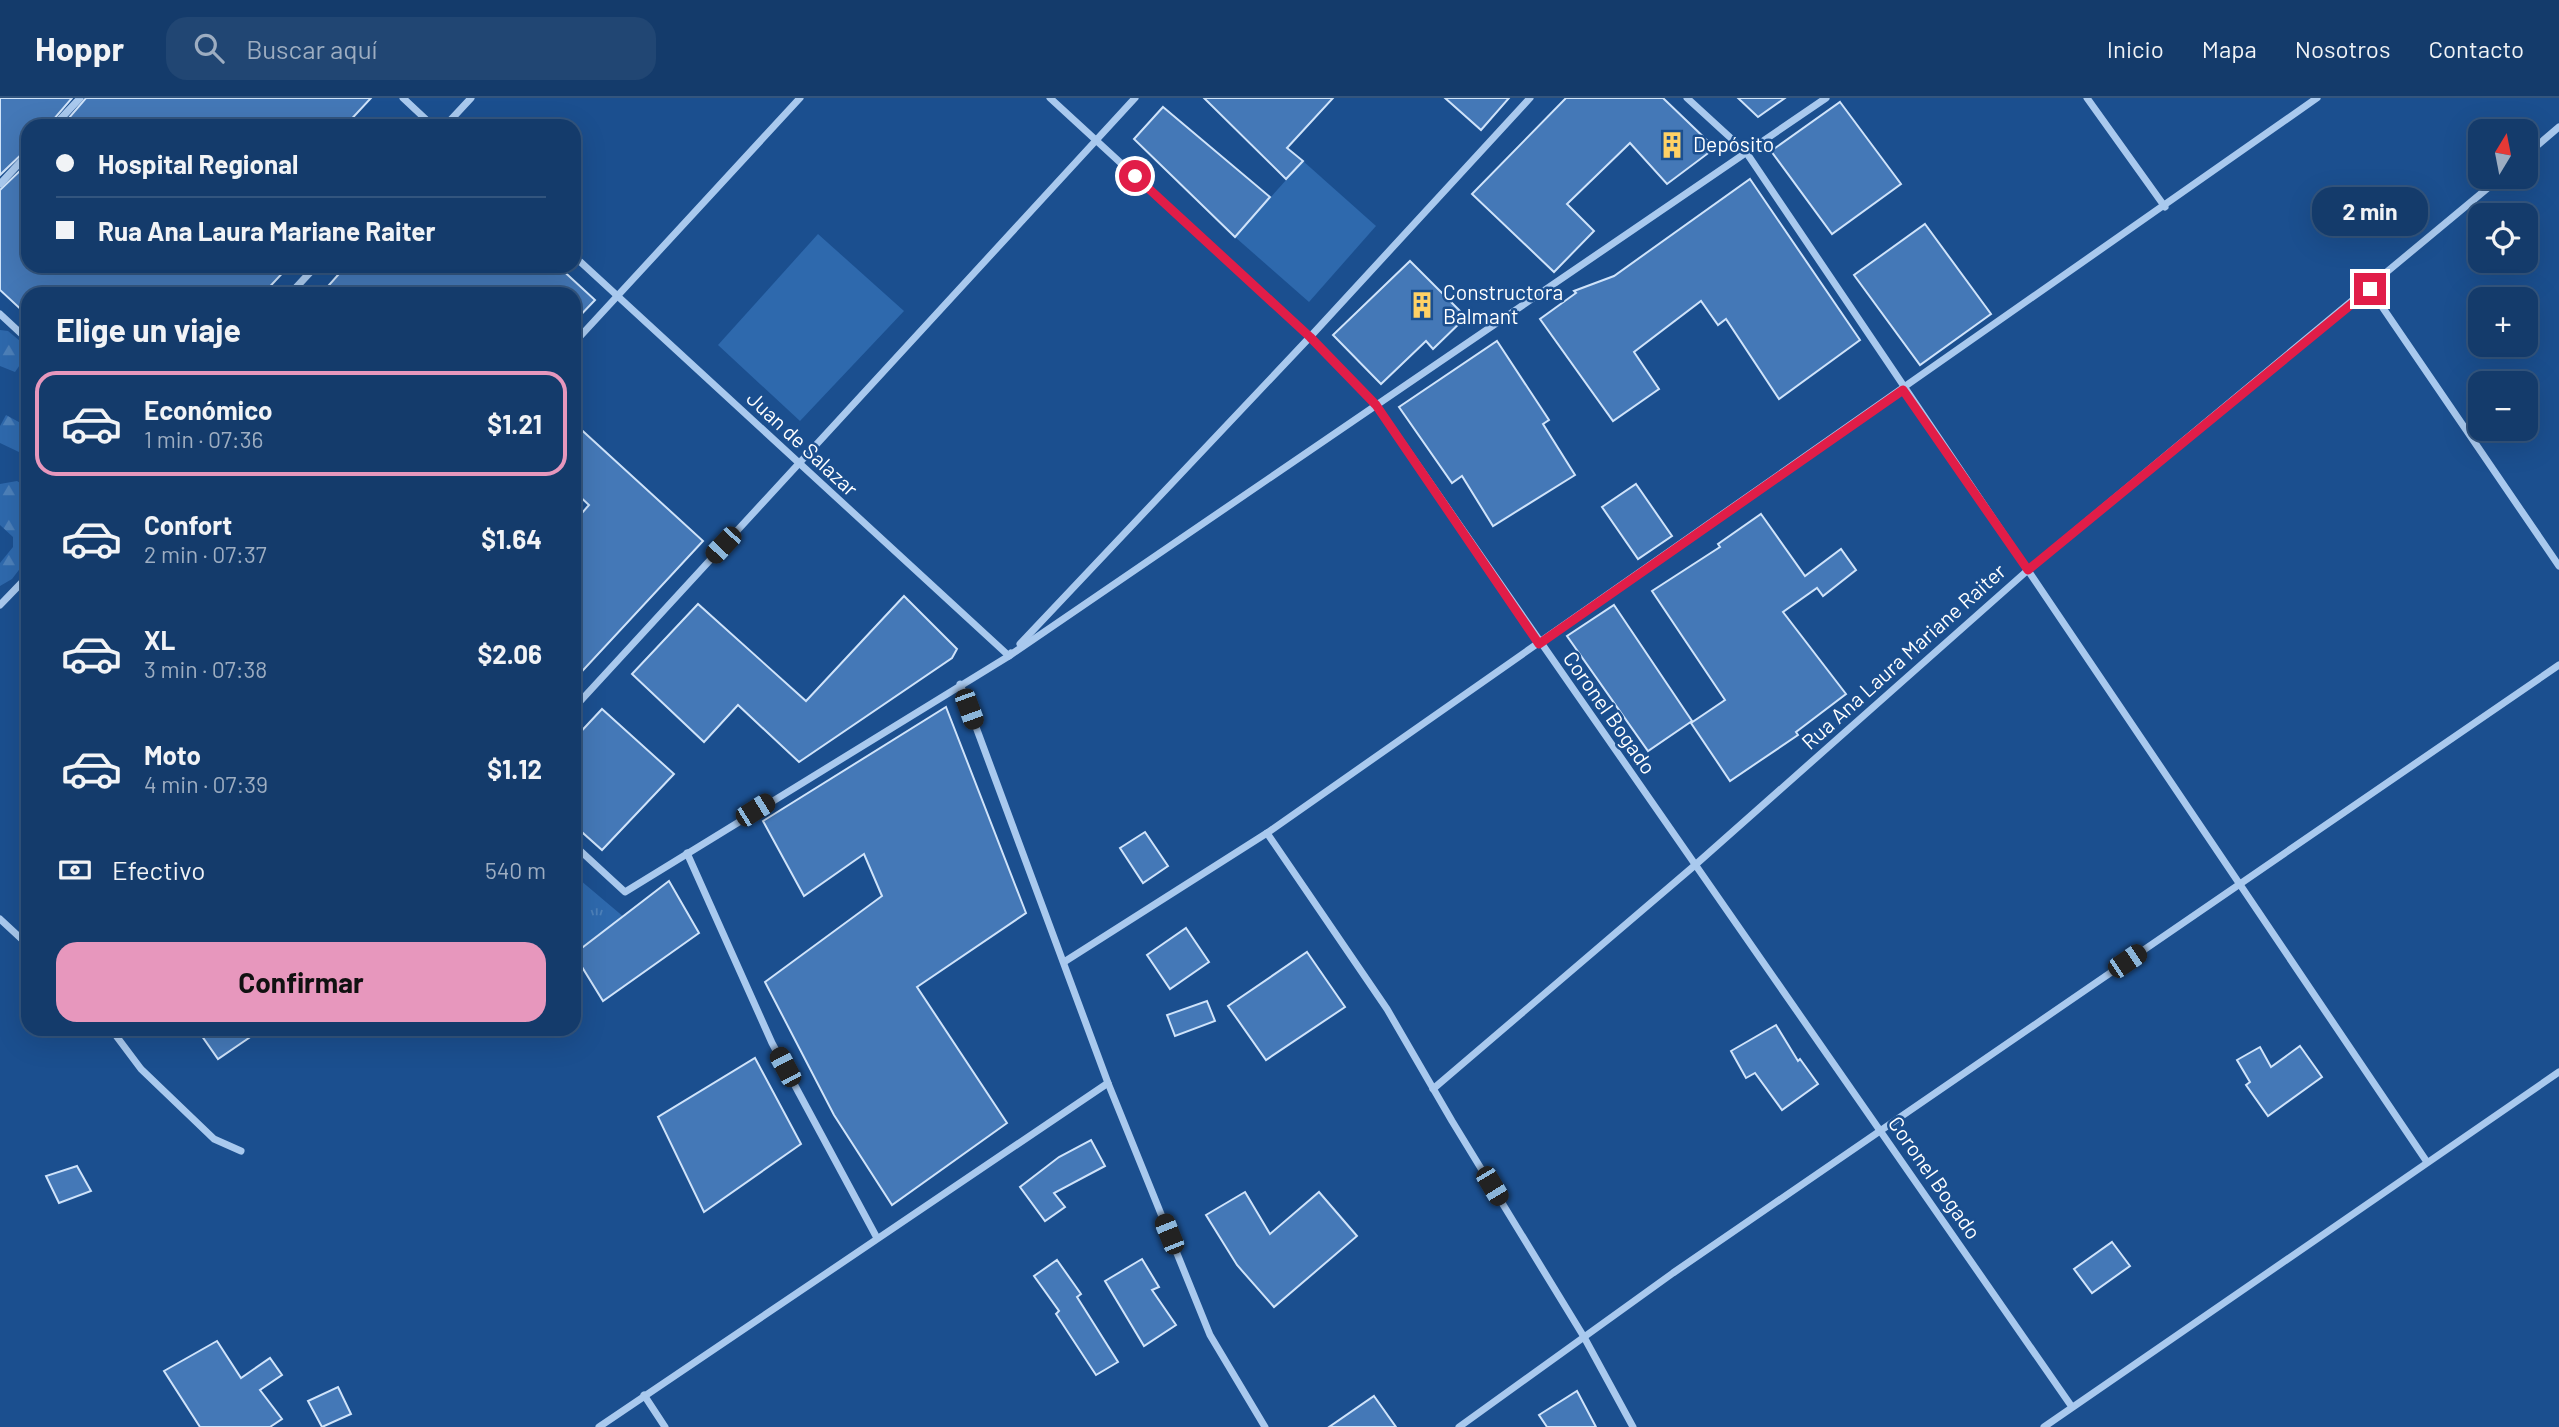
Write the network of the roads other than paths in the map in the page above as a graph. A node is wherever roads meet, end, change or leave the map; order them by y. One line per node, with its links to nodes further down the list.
1 (80, 98): 12 (street)
2 (403, 98): 13 (street)
3 (471, 98): 14 (street)
4 (800, 98): 27 (street)
5 (1049, 98): 16 (street, Coronel Bogado)
6 (1135, 98): 16 (street)
7 (1530, 98): 31 (street)
8 (1688, 98): 18 (street)
9 (1826, 98): 18 (street)
10 (2087, 98): 22 (street)
11 (2317, 98): 22 (street)
12 (60, 119)
13 (426, 119)
14 (452, 119)
15 (2559, 127): 17 (street)
16 (1096, 140): 31 (street, Coronel Bogado); 34 (street)
17 (2538, 145)
18 (1746, 152): 32 (street); 33 (street)
19 (21, 162): 20 (street)
20 (0, 184)
21 (2487, 189): 26 (street, Rua Ana Laura Mariane Raiter)
22 (2165, 207): 32 (street)
23 (581, 263): 27 (street, Juan de Salazar)
24 (310, 273): 25 (street)
25 (296, 287)
26 (2370, 289): 35 (street); 36 (street, Rua Ana Laura Mariane Raiter)
27 (617, 296): 30 (street); 34 (street, Juan de Salazar)
28 (0, 314): 29 (street)
29 (21, 334)
30 (581, 335)
31 (1310, 337): 33 (street, Coronel Bogado); 40 (street)
32 (1903, 390): 36 (street); 39 (street)
33 (1376, 405): 39 (street, Coronel Bogado); 40 (street)
34 (797, 464): 40 (street, Juan de Salazar); 43 (street)
35 (2559, 566)
36 (2028, 570): 47 (street, Rua Ana Laura Mariane Raiter); 48 (street)
37 (21, 584): 38 (street)
38 (0, 606)
39 (1539, 644): 44 (street); 47 (street, Coronel Bogado)
40 (1009, 656): 42 (street)
41 (2559, 665): 48 (street)
42 (960, 684): 46 (street); 51 (street)
43 (581, 700)
44 (1267, 833): 51 (street); 55 (street)
45 (581, 851): 46 (street)
46 (687, 853): 59 (street)
47 (1694, 866): 55 (street, Rua Ana Laura Mariane Raiter); 56 (street, Coronel Bogado)
48 (2240, 883): 56 (street); 58 (street)
49 (0, 919): 50 (street)
50 (21, 938)
51 (1064, 962): 54 (street)
52 (116, 1036): 57 (street)
53 (2559, 1072): 58 (street)
54 (1108, 1083): 59 (street); 65 (street)
55 (1433, 1089): 60 (street)
56 (1879, 1131): 60 (street); 62 (street, Coronel Bogado)
57 (242, 1151)
58 (2427, 1162): 62 (street)
59 (877, 1238): 61 (street)
60 (1584, 1338): 66 (street); 67 (street)
61 (644, 1395): 63 (street); 64 (street)
62 (2073, 1407): 68 (street)
63 (598, 1427)
64 (665, 1427)
65 (1265, 1427)
66 (1459, 1427)
67 (1633, 1427)
68 (2044, 1427)

